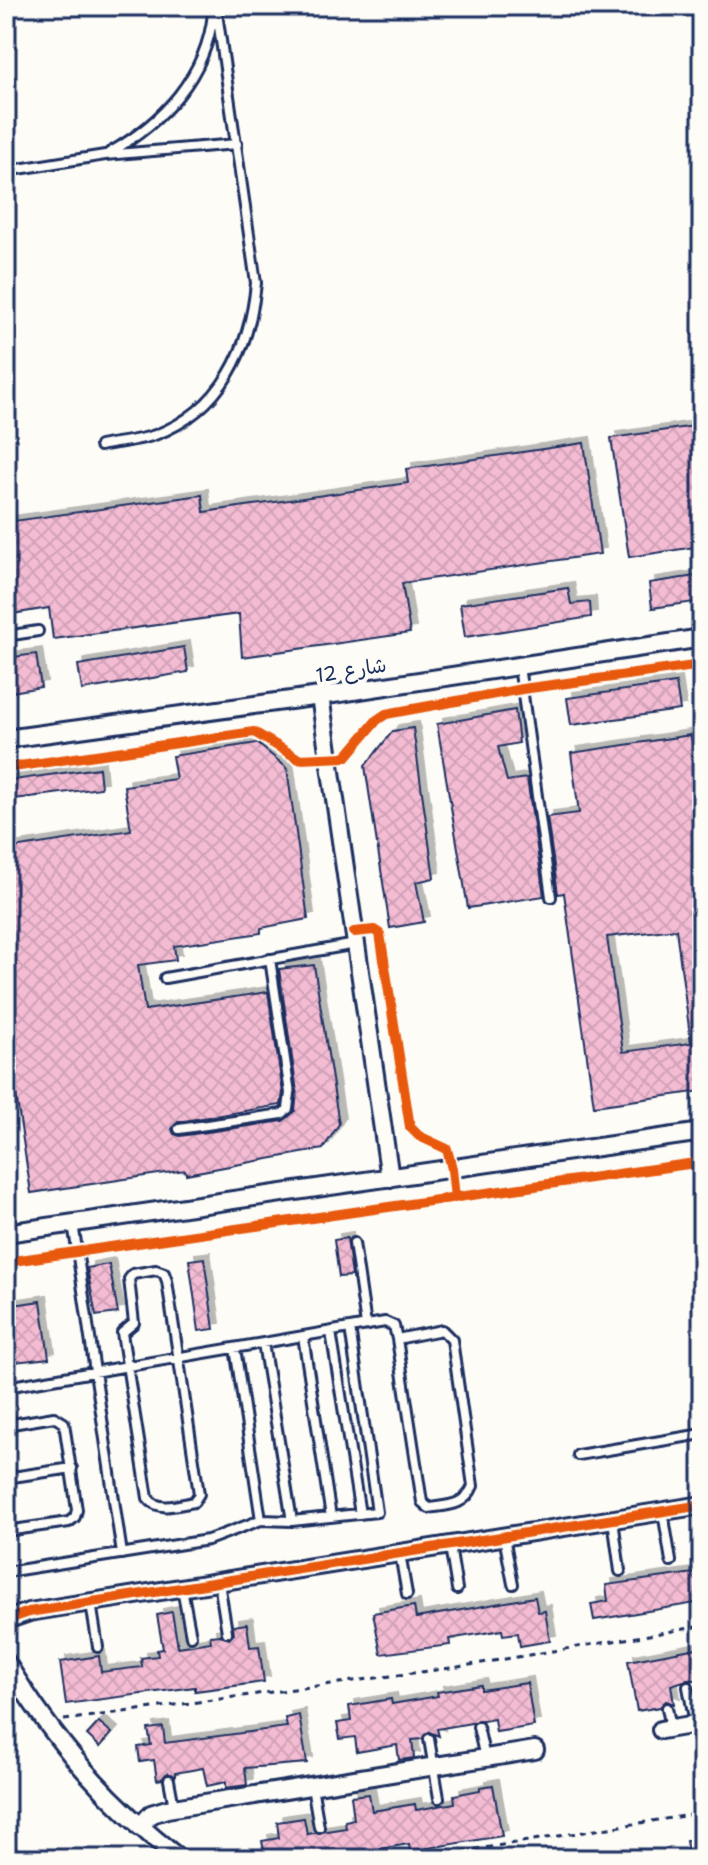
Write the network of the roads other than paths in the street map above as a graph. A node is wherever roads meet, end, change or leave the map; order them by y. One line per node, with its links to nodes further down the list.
1 (215, 6): 2 (lane); 3 (lane)
2 (237, 144): 3 (lane); 5 (lane)
3 (105, 155): 4 (lane)
4 (6, 171)
5 (100, 446)
6 (38, 631): 7 (lane)
7 (6, 636)
8 (702, 638): 9 (street, شارع 12)
9 (519, 665): 10 (street, شارع 12); 12 (lane)
10 (320, 696): 11 (street, شارع 12); 13 (street)
11 (6, 739)
12 (551, 897)
13 (356, 944): 14 (lane); 18 (street)
14 (270, 959): 15 (lane); 16 (lane)
15 (165, 978)
16 (179, 1129)
17 (702, 1132): 18 (street)
18 (390, 1178): 19 (street)
19 (73, 1223): 20 (street); 31 (lane)
20 (6, 1233)
21 (354, 1243): 22 (lane)
22 (366, 1325): 23 (lane); 26 (lane)
23 (350, 1328): 24 (lane); 41 (lane)
24 (331, 1332): 25 (lane); 41 (lane)
25 (303, 1336): 27 (lane); 42 (lane)
26 (397, 1339): 26 (lane)
27 (263, 1343): 28 (lane); 45 (lane)
28 (235, 1348): 29 (lane); 43 (lane)
29 (178, 1358): 30 (lane); 30 (lane); 30 (lane)
30 (128, 1367): 31 (lane)
31 (96, 1373): 32 (lane); 49 (lane)
32 (6, 1387)
33 (6, 1398): 34 (lane)
34 (8, 1425): 37 (lane)
35 (702, 1434): 36 (lane)
36 (578, 1455)
37 (72, 1468): 38 (lane); 46 (lane)
38 (6, 1478)
39 (702, 1505): 40 (street)
40 (663, 1512): 44 (street); 51 (lane)
41 (360, 1514): 42 (lane)
42 (331, 1517): 45 (lane)
43 (261, 1520): 45 (lane); 49 (lane)
44 (613, 1520): 47 (street); 52 (lane)
45 (292, 1521)
46 (6, 1531)
47 (504, 1537): 48 (street); 55 (lane)
48 (450, 1546): 50 (street); 57 (lane)
49 (122, 1554): 53 (lane)
50 (400, 1554): 54 (street); 58 (lane)
51 (671, 1561)
52 (620, 1571)
53 (6, 1572)
54 (219, 1583): 56 (street); 61 (lane)
55 (513, 1584)
56 (182, 1588): 59 (street); 62 (lane)
57 (457, 1589)
58 (407, 1594)
59 (91, 1603): 60 (street); 63 (lane)
60 (6, 1620)
61 (227, 1632)
62 (191, 1636)
63 (98, 1647)
64 (6, 1662): 78 (street)
65 (688, 1687): 67 (lane)
66 (667, 1708): 69 (lane)
67 (698, 1724): 69 (street)
68 (478, 1727): 72 (lane)
69 (666, 1729)
70 (429, 1739): 73 (lane)
71 (535, 1750): 72 (street)
72 (485, 1758): 73 (street)
73 (434, 1766): 75 (street); 76 (lane)
74 (169, 1780): 77 (lane)
75 (312, 1785): 77 (street); 79 (lane)
76 (439, 1798)
77 (174, 1807): 78 (street)
78 (140, 1827): 80 (street)
79 (319, 1827)
80 (180, 1859)

